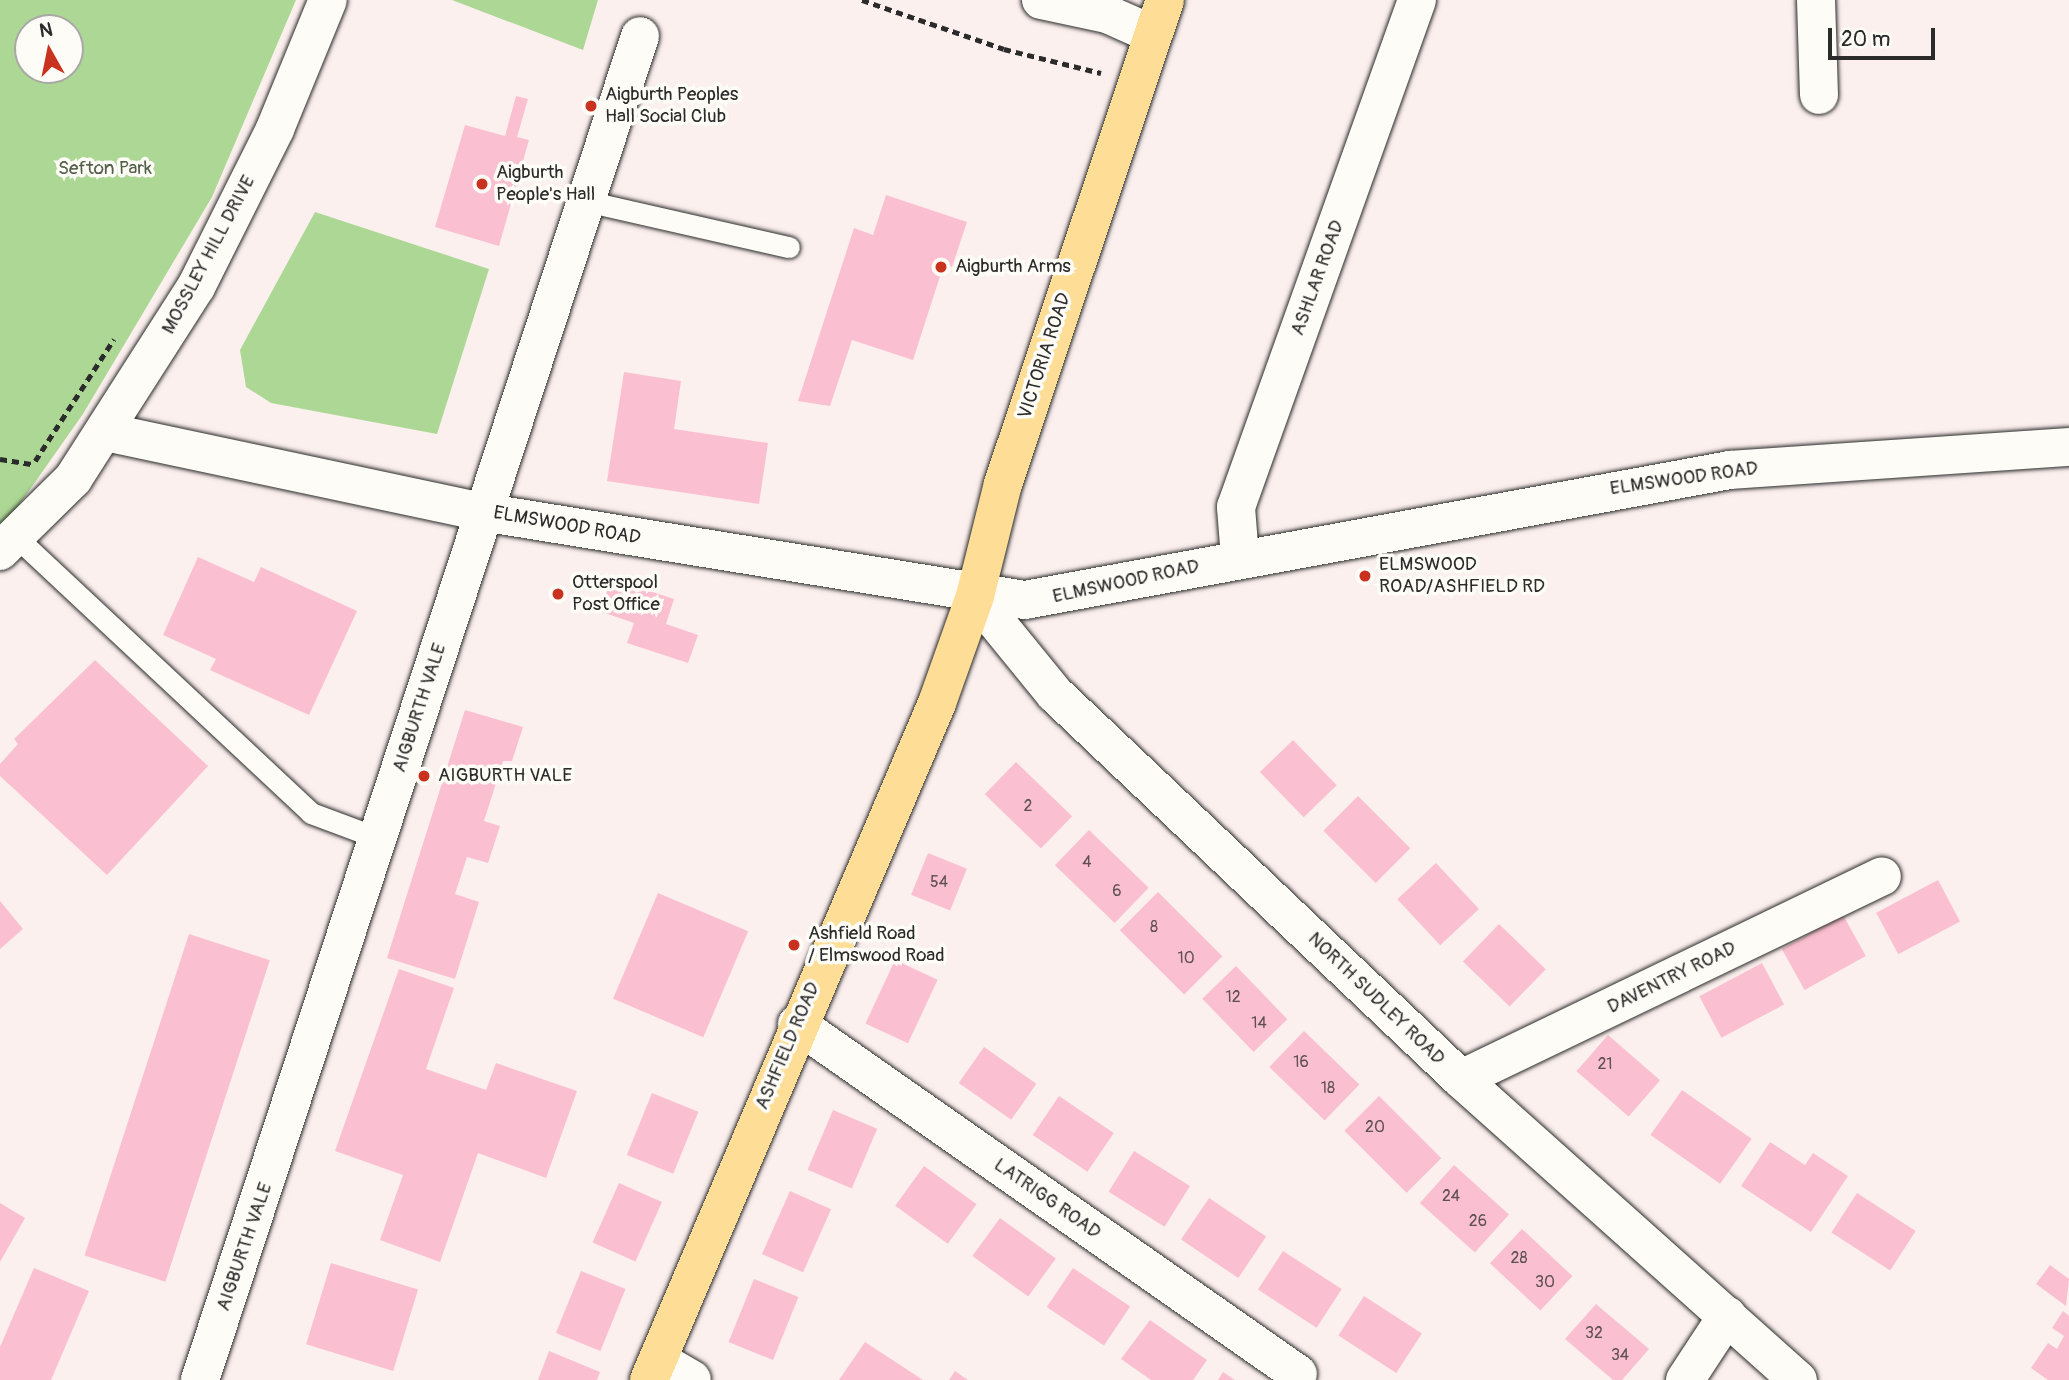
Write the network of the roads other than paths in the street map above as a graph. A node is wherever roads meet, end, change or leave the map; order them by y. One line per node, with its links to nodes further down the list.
1 (328, 0): 10 (street, MOSSLEY HILL DRIVE)
2 (1041, 0): 5 (street)
3 (1417, 0): 14 (street, ASHLAR ROAD)
4 (1816, 0): 7 (street)
5 (1159, 17): 15 (main road, VICTORIA ROAD)
6 (640, 36): 8 (street, AIGBURTH VALE)
7 (1819, 96)
8 (586, 201): 9 (lane); 12 (street, AIGBURTH VALE)
9 (789, 247)
10 (106, 432): 12 (street, ELMSWOOD ROAD); 13 (street, MOSSLEY HILL DRIVE)
11 (2069, 447): 14 (street, ELMSWOOD ROAD)
12 (482, 512): 15 (street, ELMSWOOD ROAD); 16 (street, AIGBURTH VALE)
13 (6, 542): 16 (lane)
14 (1240, 558): 15 (street, ELMSWOOD ROAD)
15 (975, 596): 18 (main road, ASHFIELD ROAD); 19 (street, NORTH SUDLEY ROAD)
16 (379, 838): 23 (street, AIGBURTH VALE)
17 (1882, 876): 19 (street, DAVENTRY ROAD)
18 (797, 1024): 21 (main road, ASHFIELD ROAD); 22 (street, LATRIGG ROAD)
19 (1461, 1079): 20 (street, NORTH SUDLEY ROAD)
20 (1727, 1316): 25 (street); 26 (street, NORTH SUDLEY ROAD)
21 (654, 1370): 24 (street)
22 (1298, 1374)
23 (200, 1380)
24 (692, 1380)
25 (1685, 1380)
26 (1798, 1380)

